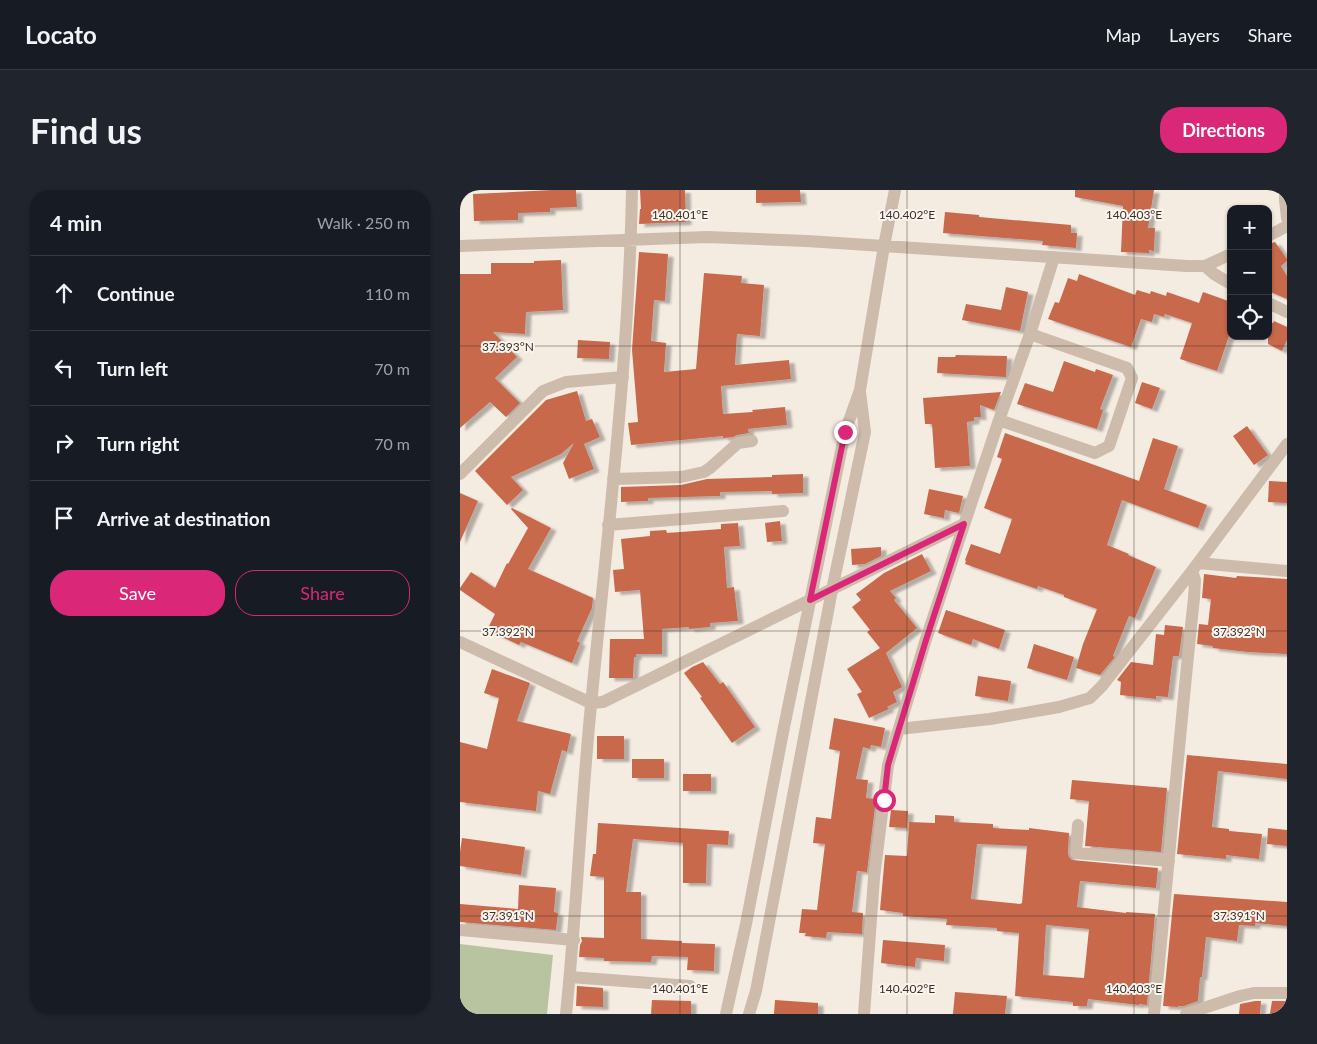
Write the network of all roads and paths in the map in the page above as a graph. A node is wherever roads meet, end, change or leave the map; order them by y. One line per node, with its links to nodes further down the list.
1 (632, 190): 7 (street)
2 (896, 190): 9 (street)
3 (1285, 190): 4 (street)
4 (1287, 218)
5 (1287, 226): 6 (street)
6 (1272, 234)
7 (631, 239): 8 (street); 9 (street); 17 (street)
8 (460, 246)
9 (884, 246): 11 (street); 18 (street)
10 (1227, 256): 12 (street)
11 (1054, 257): 12 (street); 16 (street)
12 (1205, 266): 13 (street)
13 (1227, 282)
14 (1272, 305): 15 (street)
15 (1287, 312)
16 (1030, 334): 19 (street); 19 (street)
17 (623, 377): 22 (street); 23 (street)
18 (860, 390): 29 (street); 30 (street)
19 (999, 420): 25 (street)
20 (752, 441): 23 (street)
21 (1287, 444): 27 (street)
22 (460, 474)
23 (613, 479): 26 (street)
24 (783, 511): 26 (street)
25 (964, 524): 29 (street); 33 (street)
26 (608, 525): 32 (street)
27 (1195, 567): 28 (street); 33 (street); 35 (street)
28 (1287, 570)
29 (832, 590): 30 (street); 43 (street)
30 (810, 600): 32 (street); 42 (street)
31 (460, 642): 32 (street)
32 (591, 703): 37 (street)
33 (899, 730): 44 (street)
34 (1078, 825): 35 (street)
35 (1169, 861): 45 (street)
36 (460, 930): 37 (street)
37 (574, 940): 38 (street)
38 (570, 977): 39 (street); 41 (street)
39 (690, 986)
40 (1287, 993): 46 (street)
41 (566, 1014)
42 (726, 1014)
43 (749, 1014)
44 (864, 1014)
45 (1154, 1014)
46 (1186, 1014)

